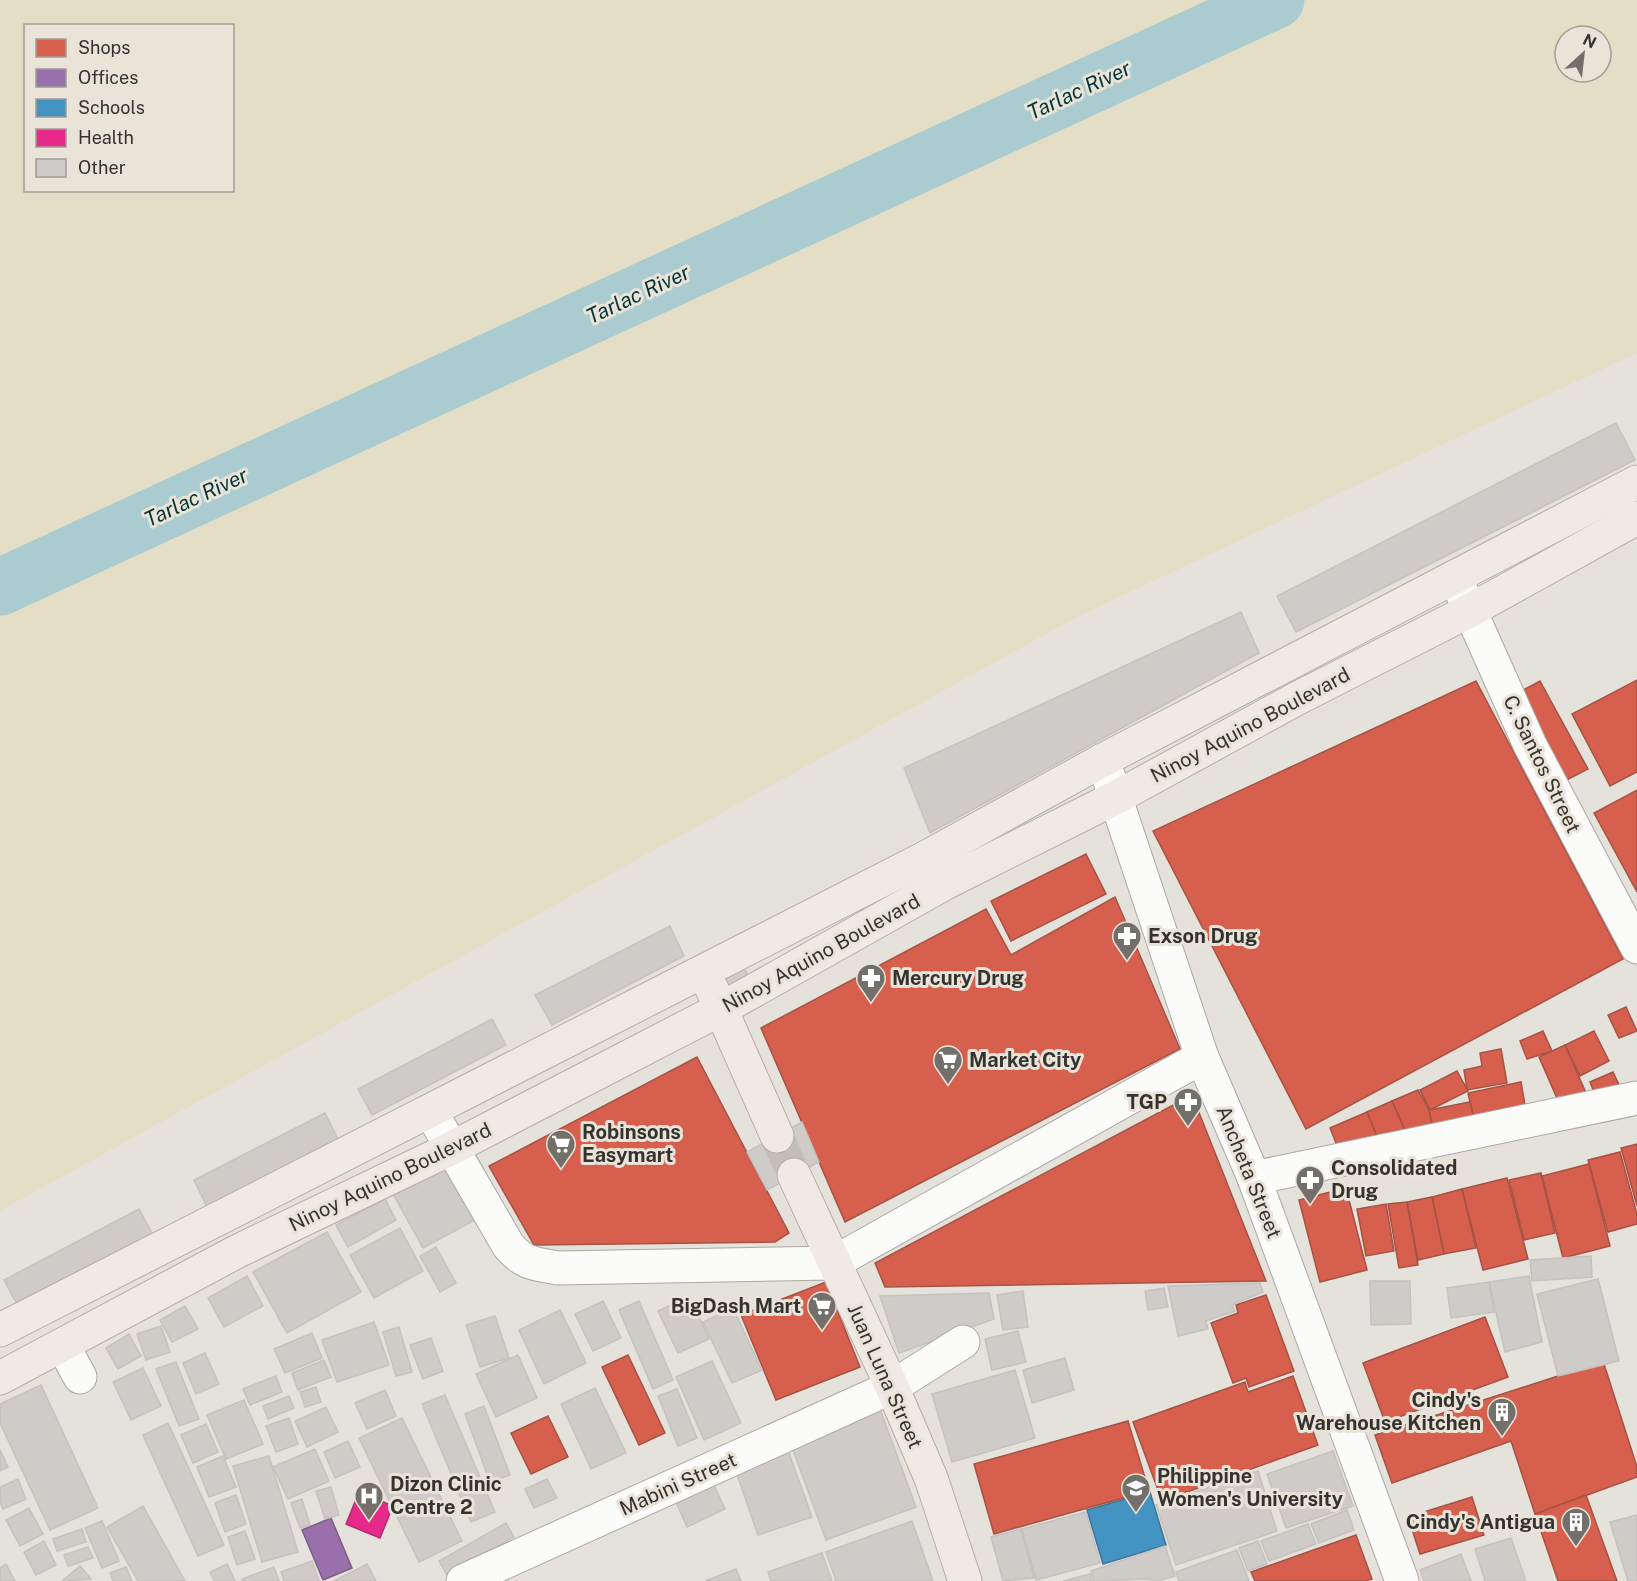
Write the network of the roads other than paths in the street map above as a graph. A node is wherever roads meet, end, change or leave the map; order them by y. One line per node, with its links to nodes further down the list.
1 (1637, 482): 3 (main road, Ninoy Aquino Boulevard)
2 (1637, 518): 4 (main road, Ninoy Aquino Boulevard)
3 (1455, 577): 4 (street, C. Santos Street); 5 (main road, Ninoy Aquino Boulevard)
4 (1469, 611): 6 (main road, Ninoy Aquino Boulevard); 7 (street, C. Santos Street)
5 (1103, 760): 6 (street, Ancheta Street); 8 (main road, Ninoy Aquino Boulevard)
6 (1117, 797): 9 (main road, Ninoy Aquino Boulevard); 10 (street, Ancheta Street)
7 (1637, 947)
8 (704, 968): 9 (main road); 12 (main road, Ninoy Aquino Boulevard)
9 (721, 1009): 13 (main road); 14 (main road, Ninoy Aquino Boulevard)
10 (1202, 1057): 16 (street, Ancheta Street); 17 (street)
11 (1637, 1098): 16 (street)
12 (431, 1112): 14 (street); 18 (main road, Ninoy Aquino Boulevard)
13 (777, 1136)
14 (450, 1149): 17 (street); 20 (main road, Ninoy Aquino Boulevard)
15 (794, 1174): 17 (main road, Juan Luna Street)
16 (1254, 1178): 26 (street, Ancheta Street)
17 (833, 1263): 23 (main road, Juan Luna Street)
18 (0, 1330)
19 (963, 1342): 23 (street, Mabini Street)
20 (63, 1346): 21 (street); 22 (main road, Ninoy Aquino Boulevard)
21 (80, 1377)
22 (0, 1378)
23 (892, 1387): 24 (street, Mabini Street); 25 (main road, Juan Luna Street)
24 (463, 1581)
25 (965, 1581)
26 (1402, 1581)

